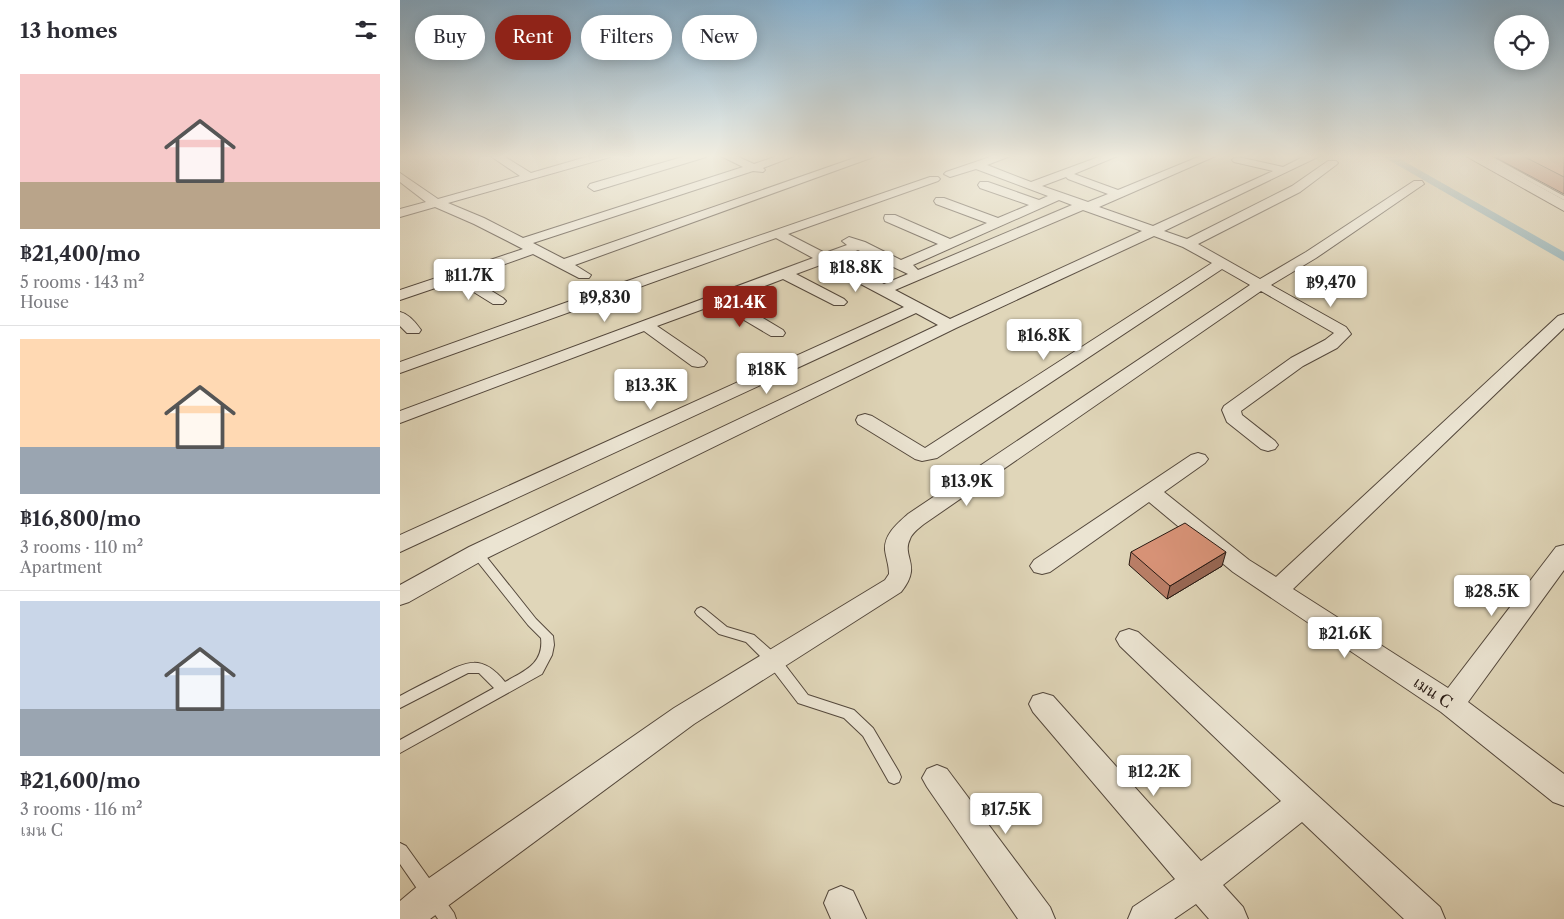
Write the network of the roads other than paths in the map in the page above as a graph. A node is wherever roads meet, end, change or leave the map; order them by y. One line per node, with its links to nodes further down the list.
1 (428, 198): 14 (street)
2 (454, 198): 14 (street)
3 (666, 198): 26 (street)
4 (754, 198): 28 (street)
5 (879, 198): 21 (street)
6 (1030, 198): 19 (street)
7 (1064, 198): 15 (street)
8 (1108, 198): 15 (street)
9 (1221, 198): 20 (street)
10 (1279, 198): 24 (street)
11 (1397, 198): 33 (street)
12 (1549, 198): 16 (street)
13 (940, 201): 19 (street)
14 (436, 203): 17 (street); 26 (street)
15 (1085, 206): 20 (street); 34 (street)
16 (1564, 206)
17 (400, 213)
18 (890, 218): 23 (street)
19 (999, 223): 23 (street)
20 (1152, 230): 24 (street); 43 (street)
21 (776, 233): 27 (street); 47 (street)
22 (845, 239): 25 (street)
23 (950, 244): 25 (street)
24 (1188, 244): 29 (street)
25 (860, 245): 27 (street)
26 (527, 246): 28 (street); 31 (street)
27 (822, 258): 30 (street); 34 (street)
28 (564, 264): 32 (street)
29 (1222, 264): 33 (street); 49 (street)
30 (785, 274): 36 (street); 38 (street)
31 (456, 275): 35 (street); 37 (street)
32 (584, 275)
33 (1260, 285): 50 (street); 61 (street)
34 (882, 290): 39 (street)
35 (400, 295)
36 (719, 298): 42 (street); 45 (street)
37 (498, 301)
38 (839, 302)
39 (915, 308): 43 (street); 53 (street)
40 (400, 317): 44 (street)
41 (1564, 319): 57 (street)
42 (644, 325): 46 (street); 48 (street)
43 (950, 326): 54 (street)
44 (413, 330)
45 (776, 333)
46 (698, 362)
47 (400, 368)
48 (400, 417)
49 (865, 420)
50 (1268, 446)
51 (1198, 459): 52 (street)
52 (1152, 493): 56 (street); 57 (street, เมน C)
53 (400, 544)
54 (478, 553): 58 (street); 62 (lane)
55 (1564, 553): 65 (street)
56 (1042, 566)
57 (1277, 590): 65 (street, เมน C)
58 (400, 596)
59 (702, 612): 61 (lane)
60 (1129, 639): 70 (street)
61 (774, 661): 67 (lane); 73 (street)
62 (503, 689): 63 (lane); 66 (lane)
63 (400, 702)
64 (1043, 704): 72 (street)
65 (1451, 704): 69 (street, เมน C)
66 (400, 746)
67 (894, 777)
68 (937, 778): 76 (street)
69 (1564, 792)
70 (1304, 802): 72 (street); 79 (street)
71 (400, 851): 73 (lane)
72 (1199, 883): 77 (street); 78 (street)
73 (431, 897): 74 (street); 75 (lane)
74 (404, 919)
75 (448, 919)
76 (1038, 919)
77 (1145, 919)
78 (1231, 919)
79 (1428, 919)

